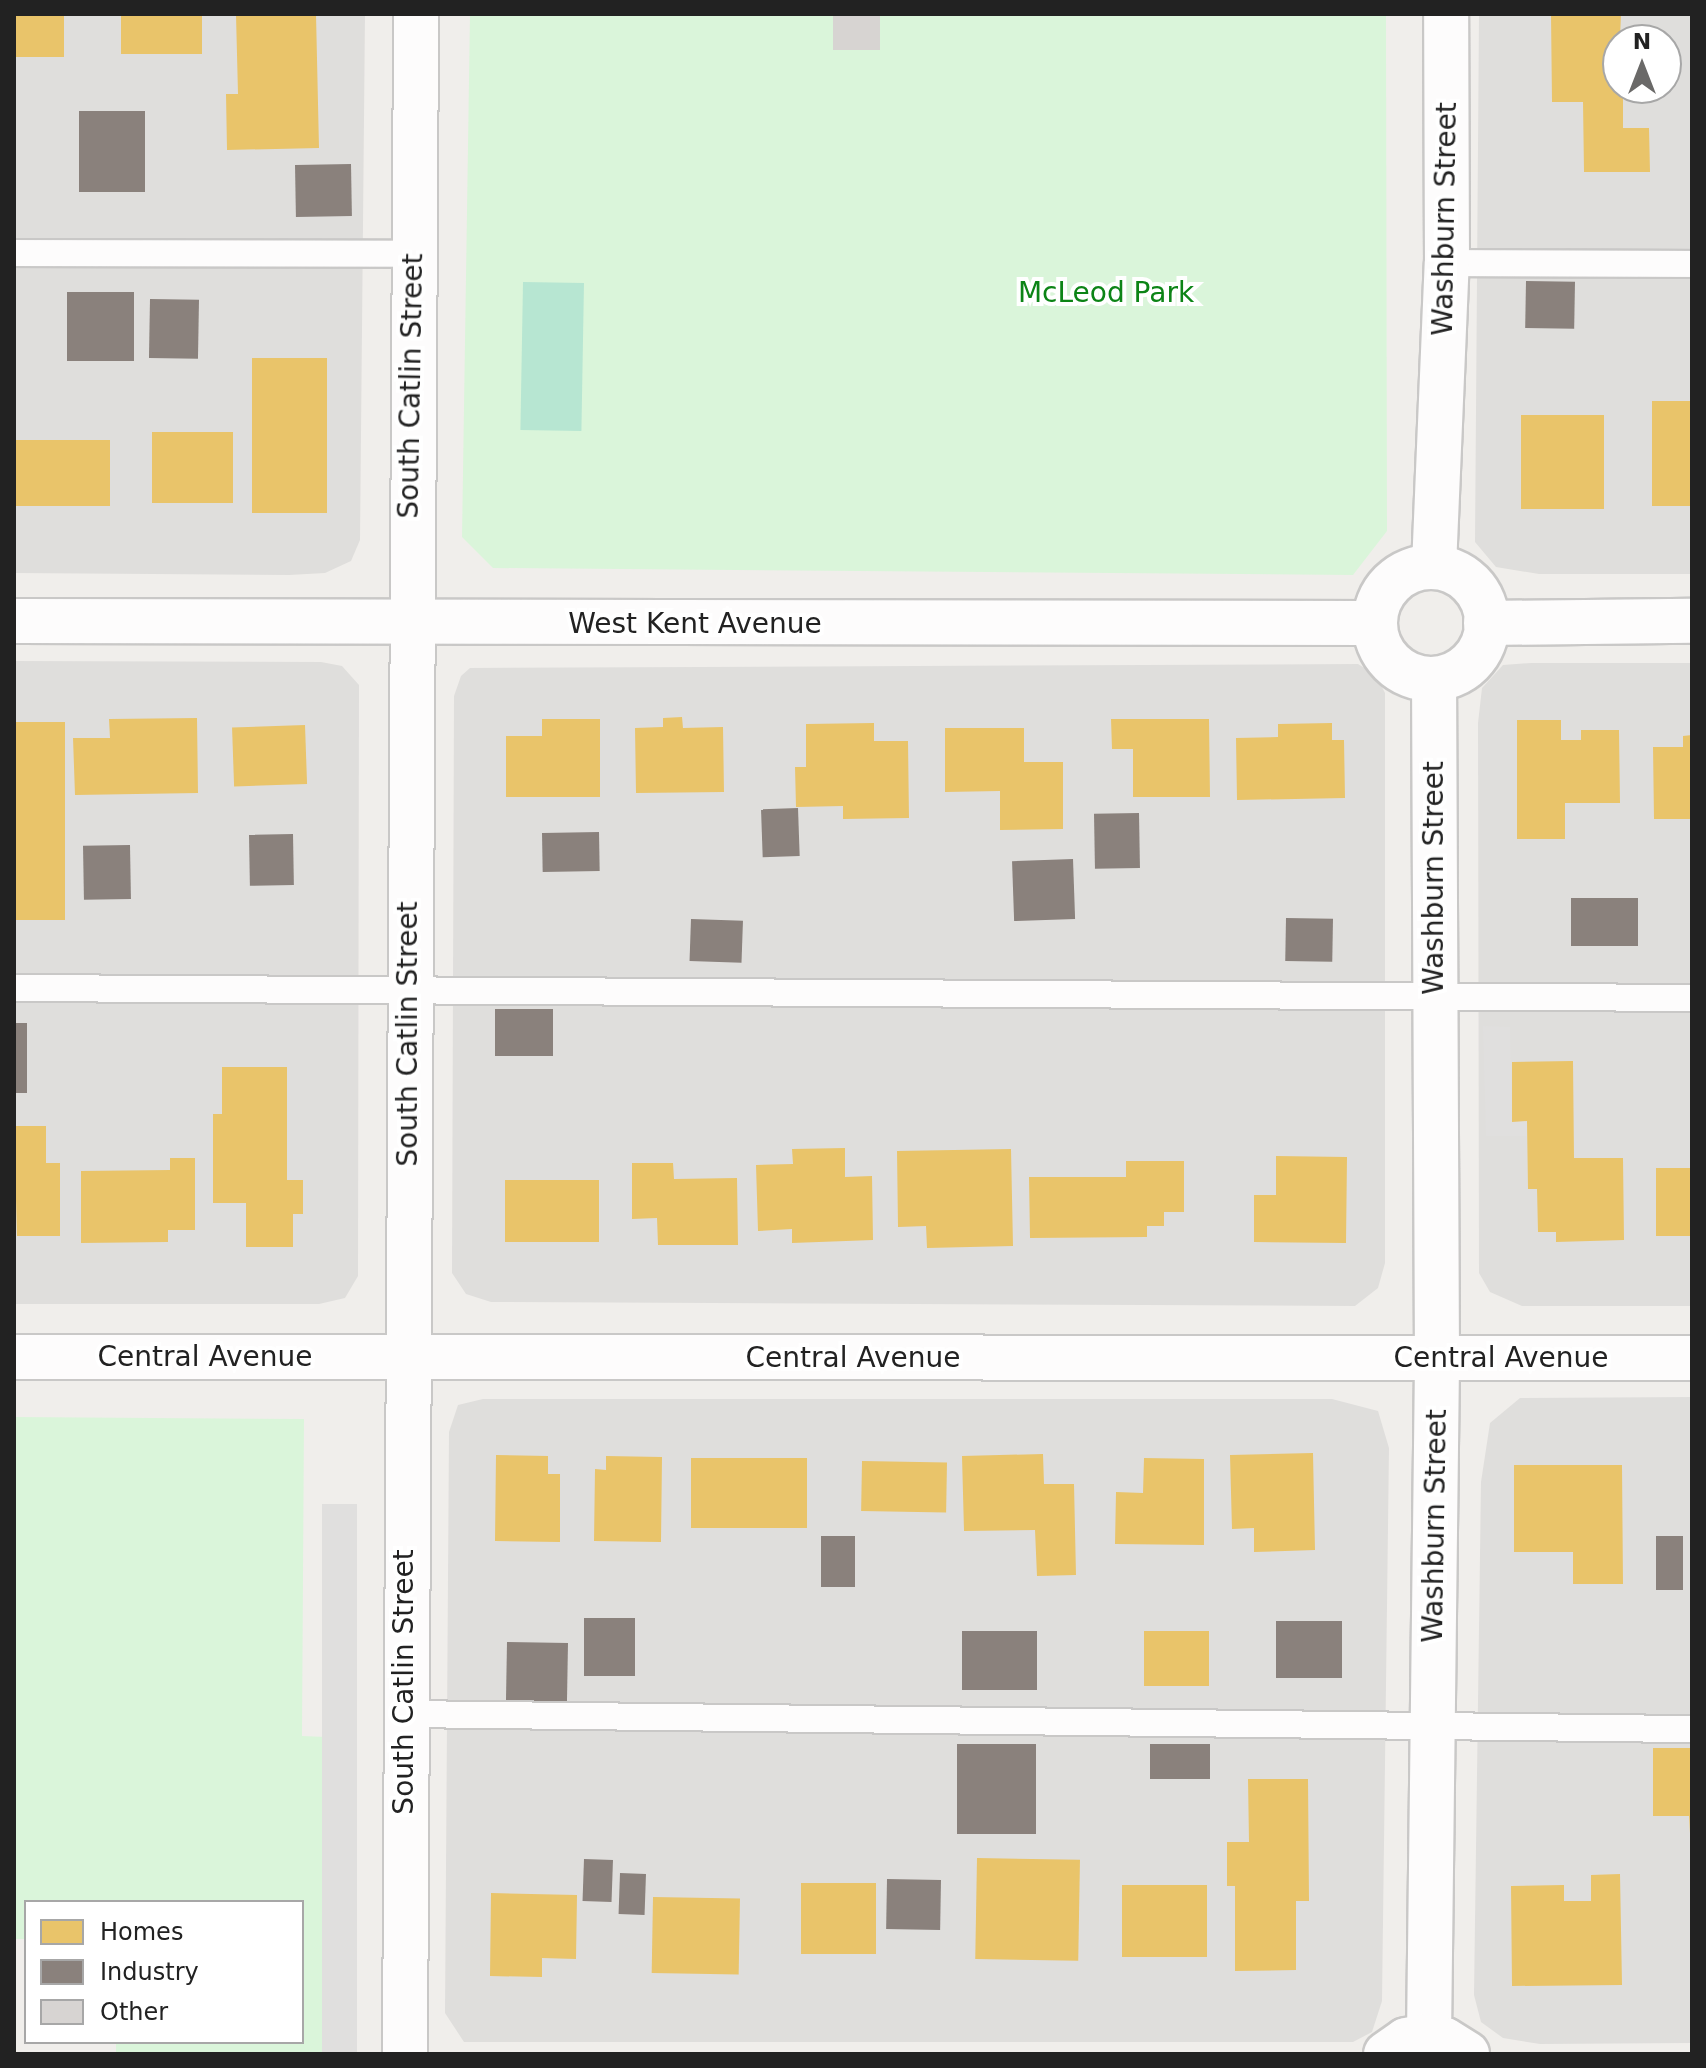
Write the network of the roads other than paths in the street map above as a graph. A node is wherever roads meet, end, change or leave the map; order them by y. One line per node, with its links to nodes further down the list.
1 (416, 14): 4 (street, South Catlin Street)
2 (1446, 14): 5 (street, Washburn Street)
3 (14, 253): 4 (lane)
4 (412, 254): 10 (street, South Catlin Street)
5 (1447, 263): 6 (lane); 7 (street, Washburn Street)
6 (1692, 264)
7 (1434, 567): 11 (street); 12 (street)
8 (14, 621): 10 (street, West Kent Avenue)
9 (1692, 621): 12 (street)
10 (411, 623): 11 (street, West Kent Avenue); 15 (street, South Catlin Street)
11 (1375, 623): 13 (street)
12 (1486, 623): 13 (street)
13 (1434, 680): 16 (street, Washburn Street)
14 (14, 988): 15 (lane)
15 (407, 991): 16 (lane); 19 (street, South Catlin Street)
16 (1434, 998): 17 (lane); 21 (street, Washburn Street)
17 (1692, 998)
18 (14, 1357): 19 (street, Central Avenue)
19 (405, 1358): 21 (street, Central Avenue); 22 (street, South Catlin Street)
20 (1692, 1358): 21 (street, Central Avenue)
21 (1437, 1359): 23 (street, Washburn Street)
22 (403, 1714): 23 (lane); 26 (street, South Catlin Street)
23 (1433, 1725): 24 (lane); 25 (street, Washburn Street)
24 (1692, 1729)
25 (1448, 2046): 27 (street)
26 (405, 2054)
27 (1386, 2054)

